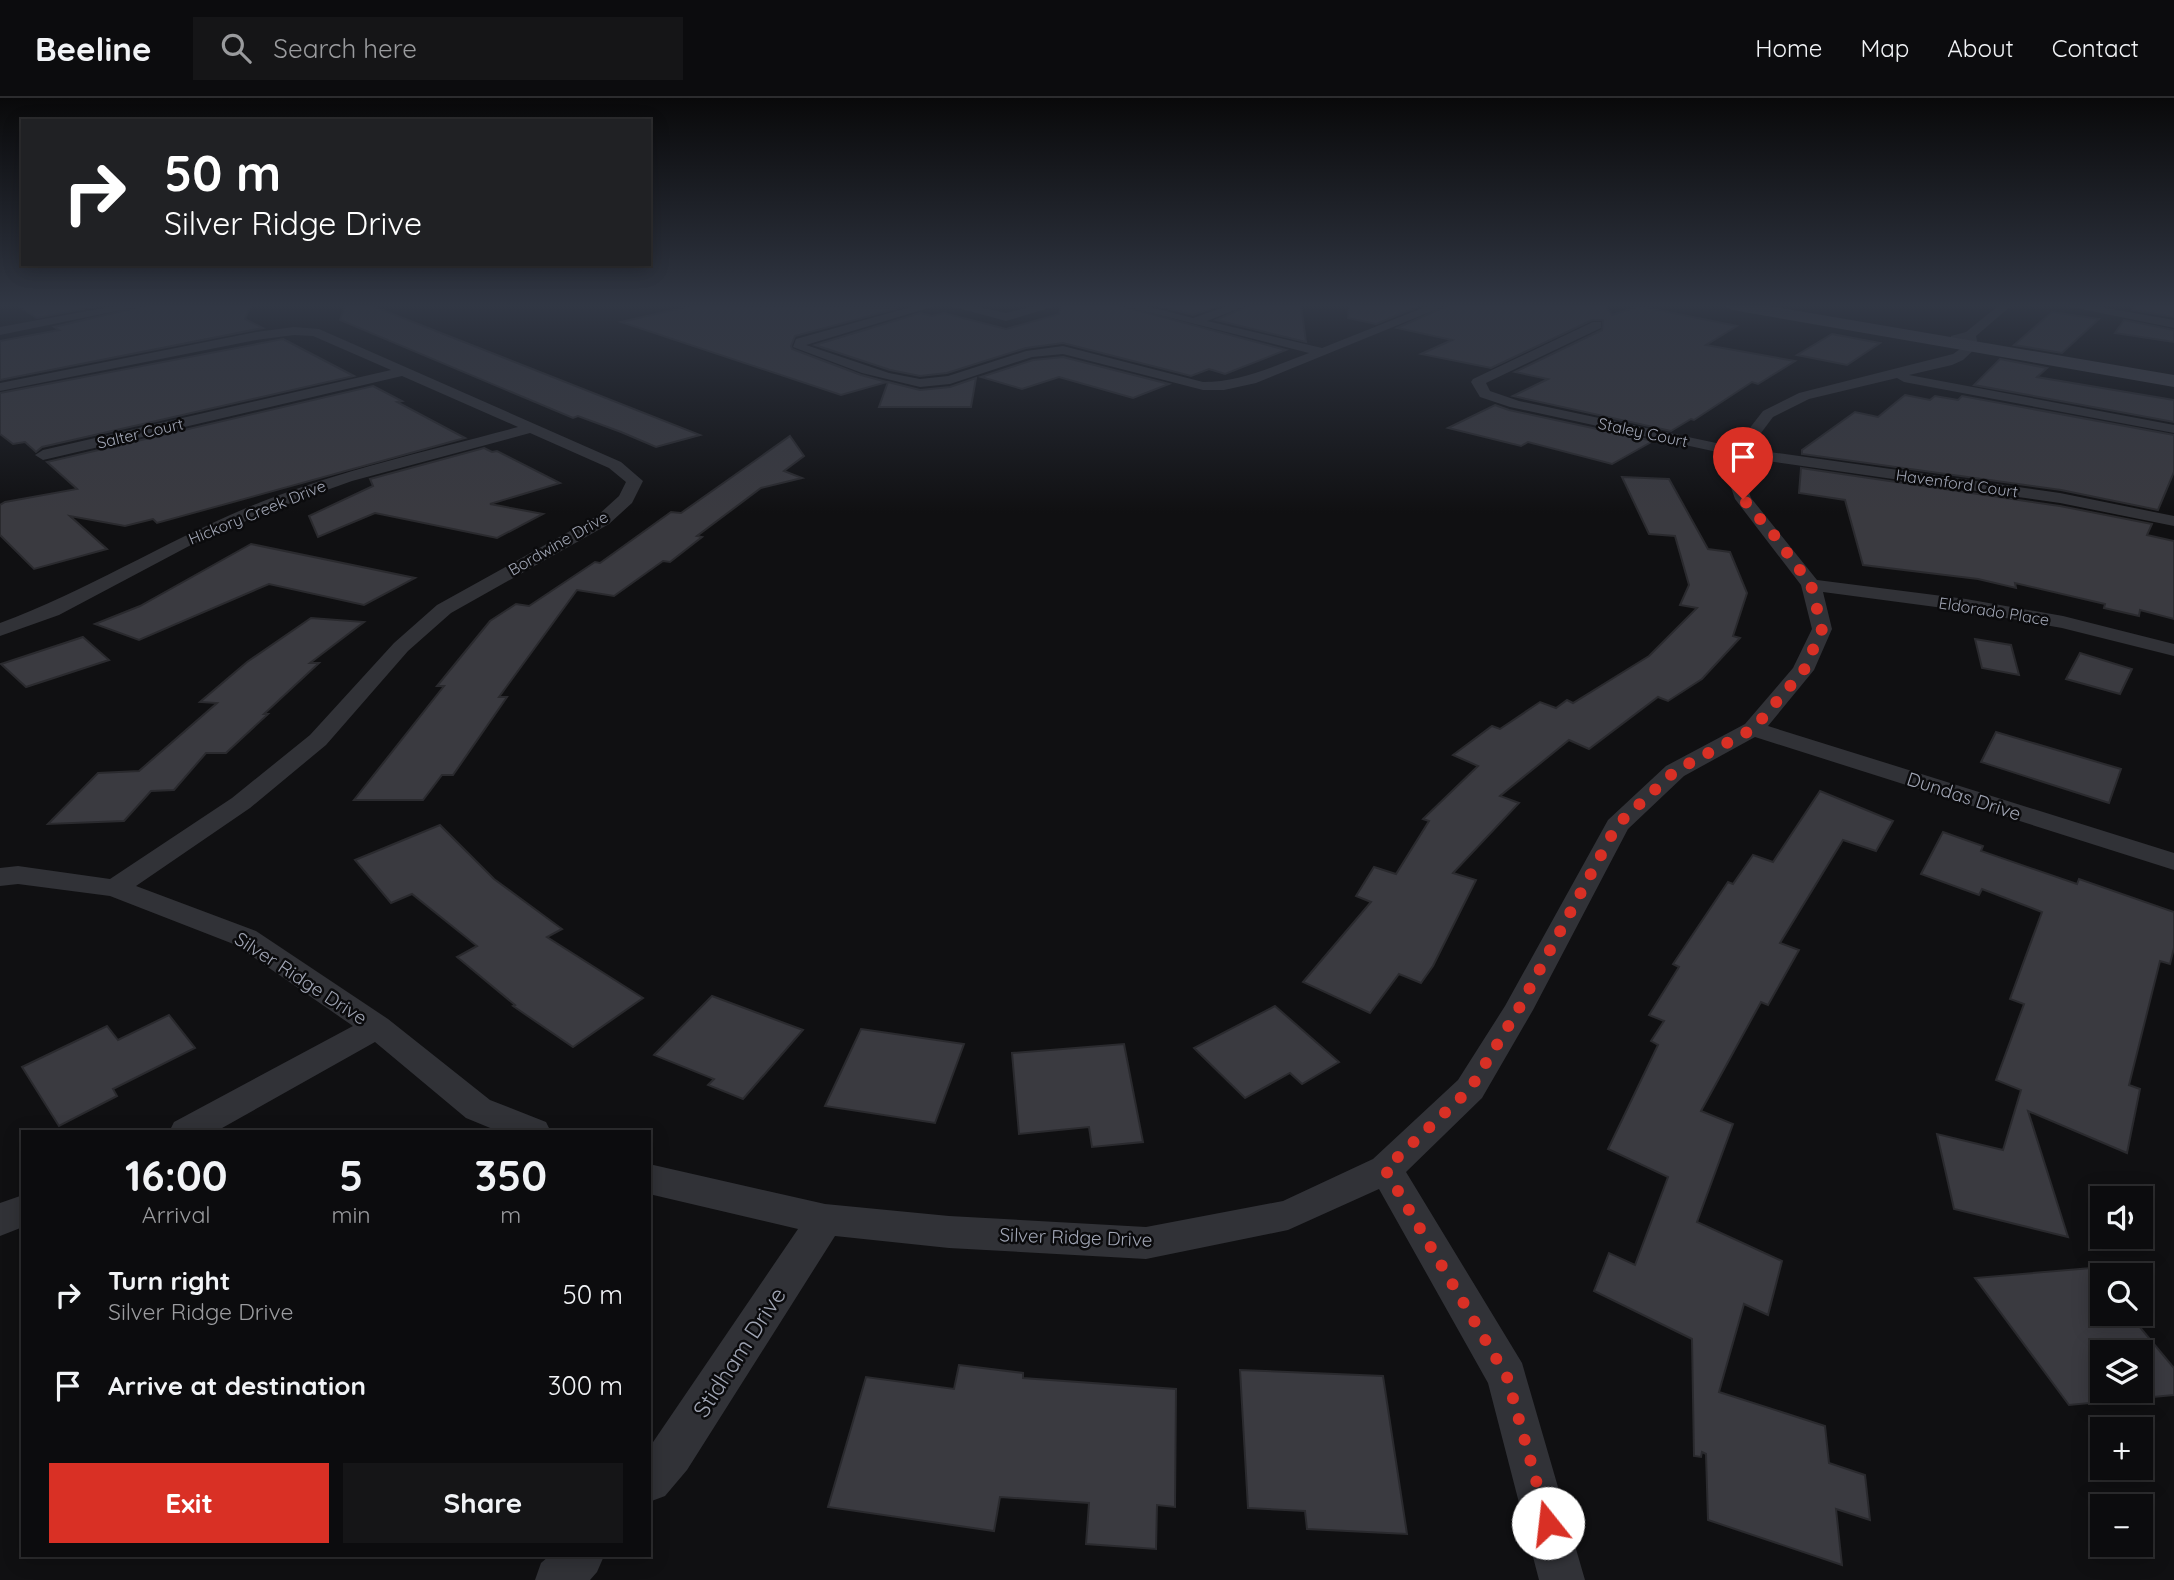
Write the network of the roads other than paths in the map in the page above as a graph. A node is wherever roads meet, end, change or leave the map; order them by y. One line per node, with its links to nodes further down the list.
1 (64, 374): 13 (street, Bordwine Drive)
2 (392, 374): 17 (street, Salter Court)
3 (406, 374): 14 (street, Bordwine Drive)
4 (889, 374): 5 (street)
5 (967, 374)
6 (1154, 374): 7 (street)
7 (1266, 374)
8 (1494, 374): 16 (street, Staley Court)
9 (1900, 374): 16 (street)
10 (1913, 374): 15 (street)
11 (2139, 374): 12 (main road)
12 (2174, 381)
13 (0, 387)
14 (528, 429): 20 (street, Hickory Creek Drive); 25 (street, Bordwine Drive)
15 (2174, 429)
16 (1738, 452): 18 (street, Havenford Court); 19 (street, Silver Ridge Drive)
17 (43, 455)
18 (2174, 521)
19 (1811, 585): 21 (street, Eldorado Place); 22 (street, Silver Ridge Drive)
20 (0, 630)
21 (2174, 650)
22 (1753, 729): 23 (street, Dundas Drive); 29 (street, Silver Ridge Drive)
23 (2174, 862)
24 (0, 877): 25 (street, Silver Ridge Drive)
25 (115, 888): 26 (street, Silver Ridge Drive)
26 (377, 1027): 27 (street); 28 (street, Silver Ridge Drive)
27 (190, 1130)
28 (529, 1130)
29 (1385, 1169): 33 (street, Silver Ridge Drive); 37 (street)
30 (651, 1179): 33 (street, Silver Ridge Drive)
31 (21, 1211): 32 (street)
32 (0, 1220)
33 (825, 1220): 34 (street, Stidham Drive)
34 (651, 1478)
35 (580, 1557): 36 (street)
36 (558, 1580)
37 (1562, 1580)

